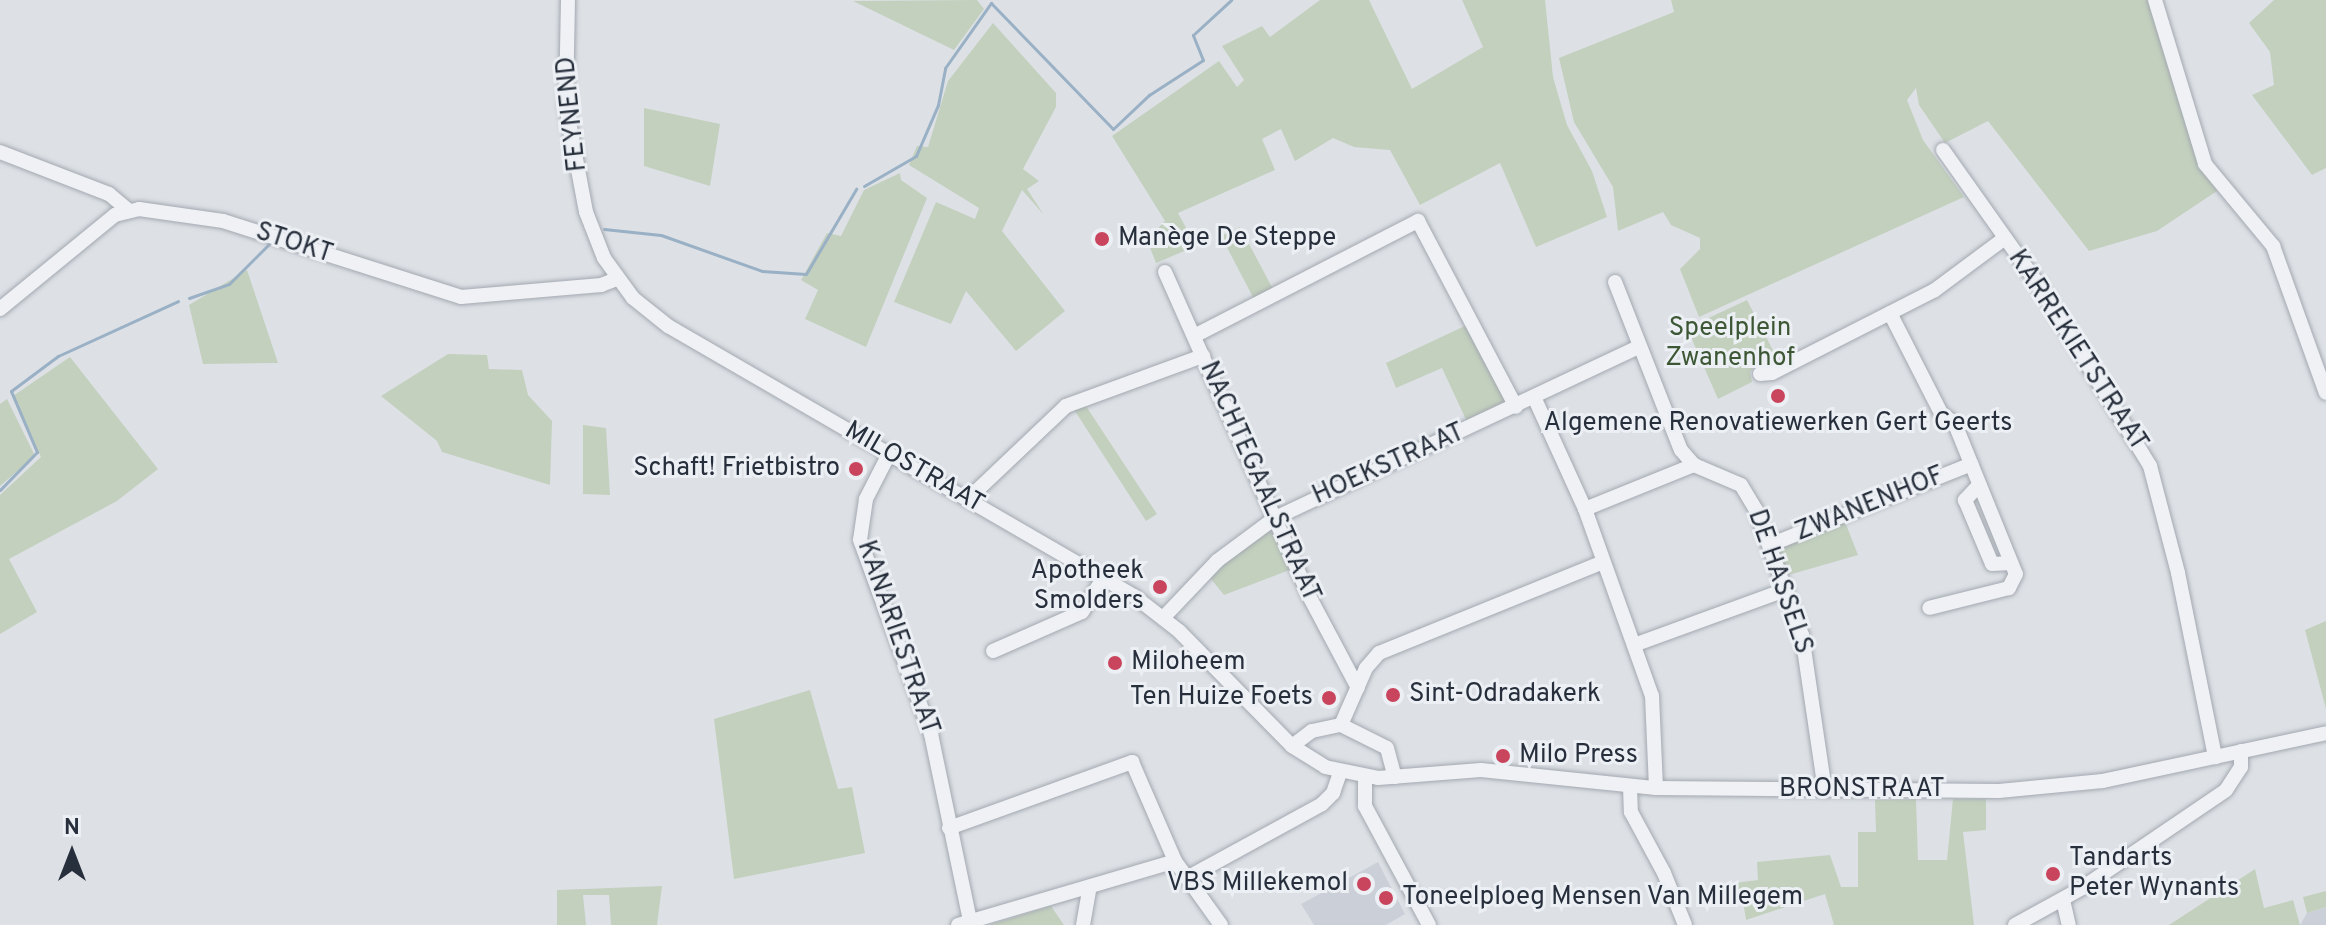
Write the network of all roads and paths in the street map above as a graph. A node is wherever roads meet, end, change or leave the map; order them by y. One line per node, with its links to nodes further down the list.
1 (568, 0): 6 (street, FEYNEND)
2 (2155, 0): 17 (street)
3 (1943, 150): 7 (street, KARREKIETSTRAAT)
4 (0, 152): 5 (street)
5 (128, 210): 9 (street, STOKT); 11 (street)
6 (590, 227): 9 (street, MILOSTRAAT)
7 (2005, 238): 12 (street); 38 (street, KARREKIETSTRAAT)
8 (1165, 272): 13 (street, NACHTEGAALSTRAAT)
9 (617, 279): 20 (street, MILOSTRAAT)
10 (1615, 282): 14 (street)
11 (0, 309)
12 (1890, 313): 16 (street); 21 (street, ZWANENHOF)
13 (1194, 336): 15 (street, NACHTEGAALSTRAAT); 19 (street)
14 (1639, 347): 18 (street, HOEKSTRAAT); 22 (street)
15 (1203, 356): 23 (street); 25 (street, NACHTEGAALSTRAAT)
16 (1760, 374)
17 (2326, 393)
18 (1534, 397): 19 (street, HOEKSTRAAT); 24 (street)
19 (1516, 407): 25 (street, HOEKSTRAAT)
20 (889, 454): 23 (street, MILOSTRAAT); 45 (street, KANARIESTRAAT)
21 (1971, 464): 26 (street, ZWANENHOF); 30 (street, ZWANENHOF)
22 (1694, 465): 24 (street); 26 (street, DE HASSELS)
23 (968, 499): 28 (street, MILOSTRAAT)
24 (1585, 509): 27 (street)
25 (1275, 518): 31 (street, HOEKSTRAAT); 34 (street, NACHTEGAALSTRAAT)
26 (1770, 545): 29 (street, DE HASSELS)
27 (1603, 562): 32 (street); 34 (street)
28 (1104, 577): 31 (street, MILOSTRAAT); 33 (street)
29 (1785, 590): 32 (street); 44 (street, DE HASSELS)
30 (1929, 608)
31 (1163, 618): 37 (street, MILOSTRAAT)
32 (1634, 645): 43 (street)
33 (993, 651)
34 (1358, 688): 35 (street)
35 (1341, 725): 37 (street); 40 (street)
36 (2326, 733): 38 (street, BRONSTRAAT)
37 (1292, 746): 39 (street, MILOSTRAAT)
38 (2227, 754): 44 (street, BRONSTRAAT); 49 (street)
39 (1340, 773): 41 (street, MILOSTRAAT); 47 (street)
40 (1395, 777): 41 (street, BRONSTRAAT); 42 (street, BRONSTRAAT)
41 (1365, 778): 53 (street)
42 (1630, 787): 43 (street, BRONSTRAAT); 54 (street)
43 (1656, 788): 44 (street, BRONSTRAAT)
44 (1825, 790)
45 (949, 828): 46 (street); 50 (street, KANARIESTRAAT)
46 (1175, 861): 47 (street); 48 (street)
47 (1187, 878): 52 (street)
48 (1090, 887): 50 (street); 51 (street)
49 (2063, 900): 55 (street); 56 (street)
50 (964, 923)
51 (1083, 925)
52 (1221, 925)
53 (1429, 925)
54 (1685, 925)
55 (2015, 925)
56 (2069, 925)

